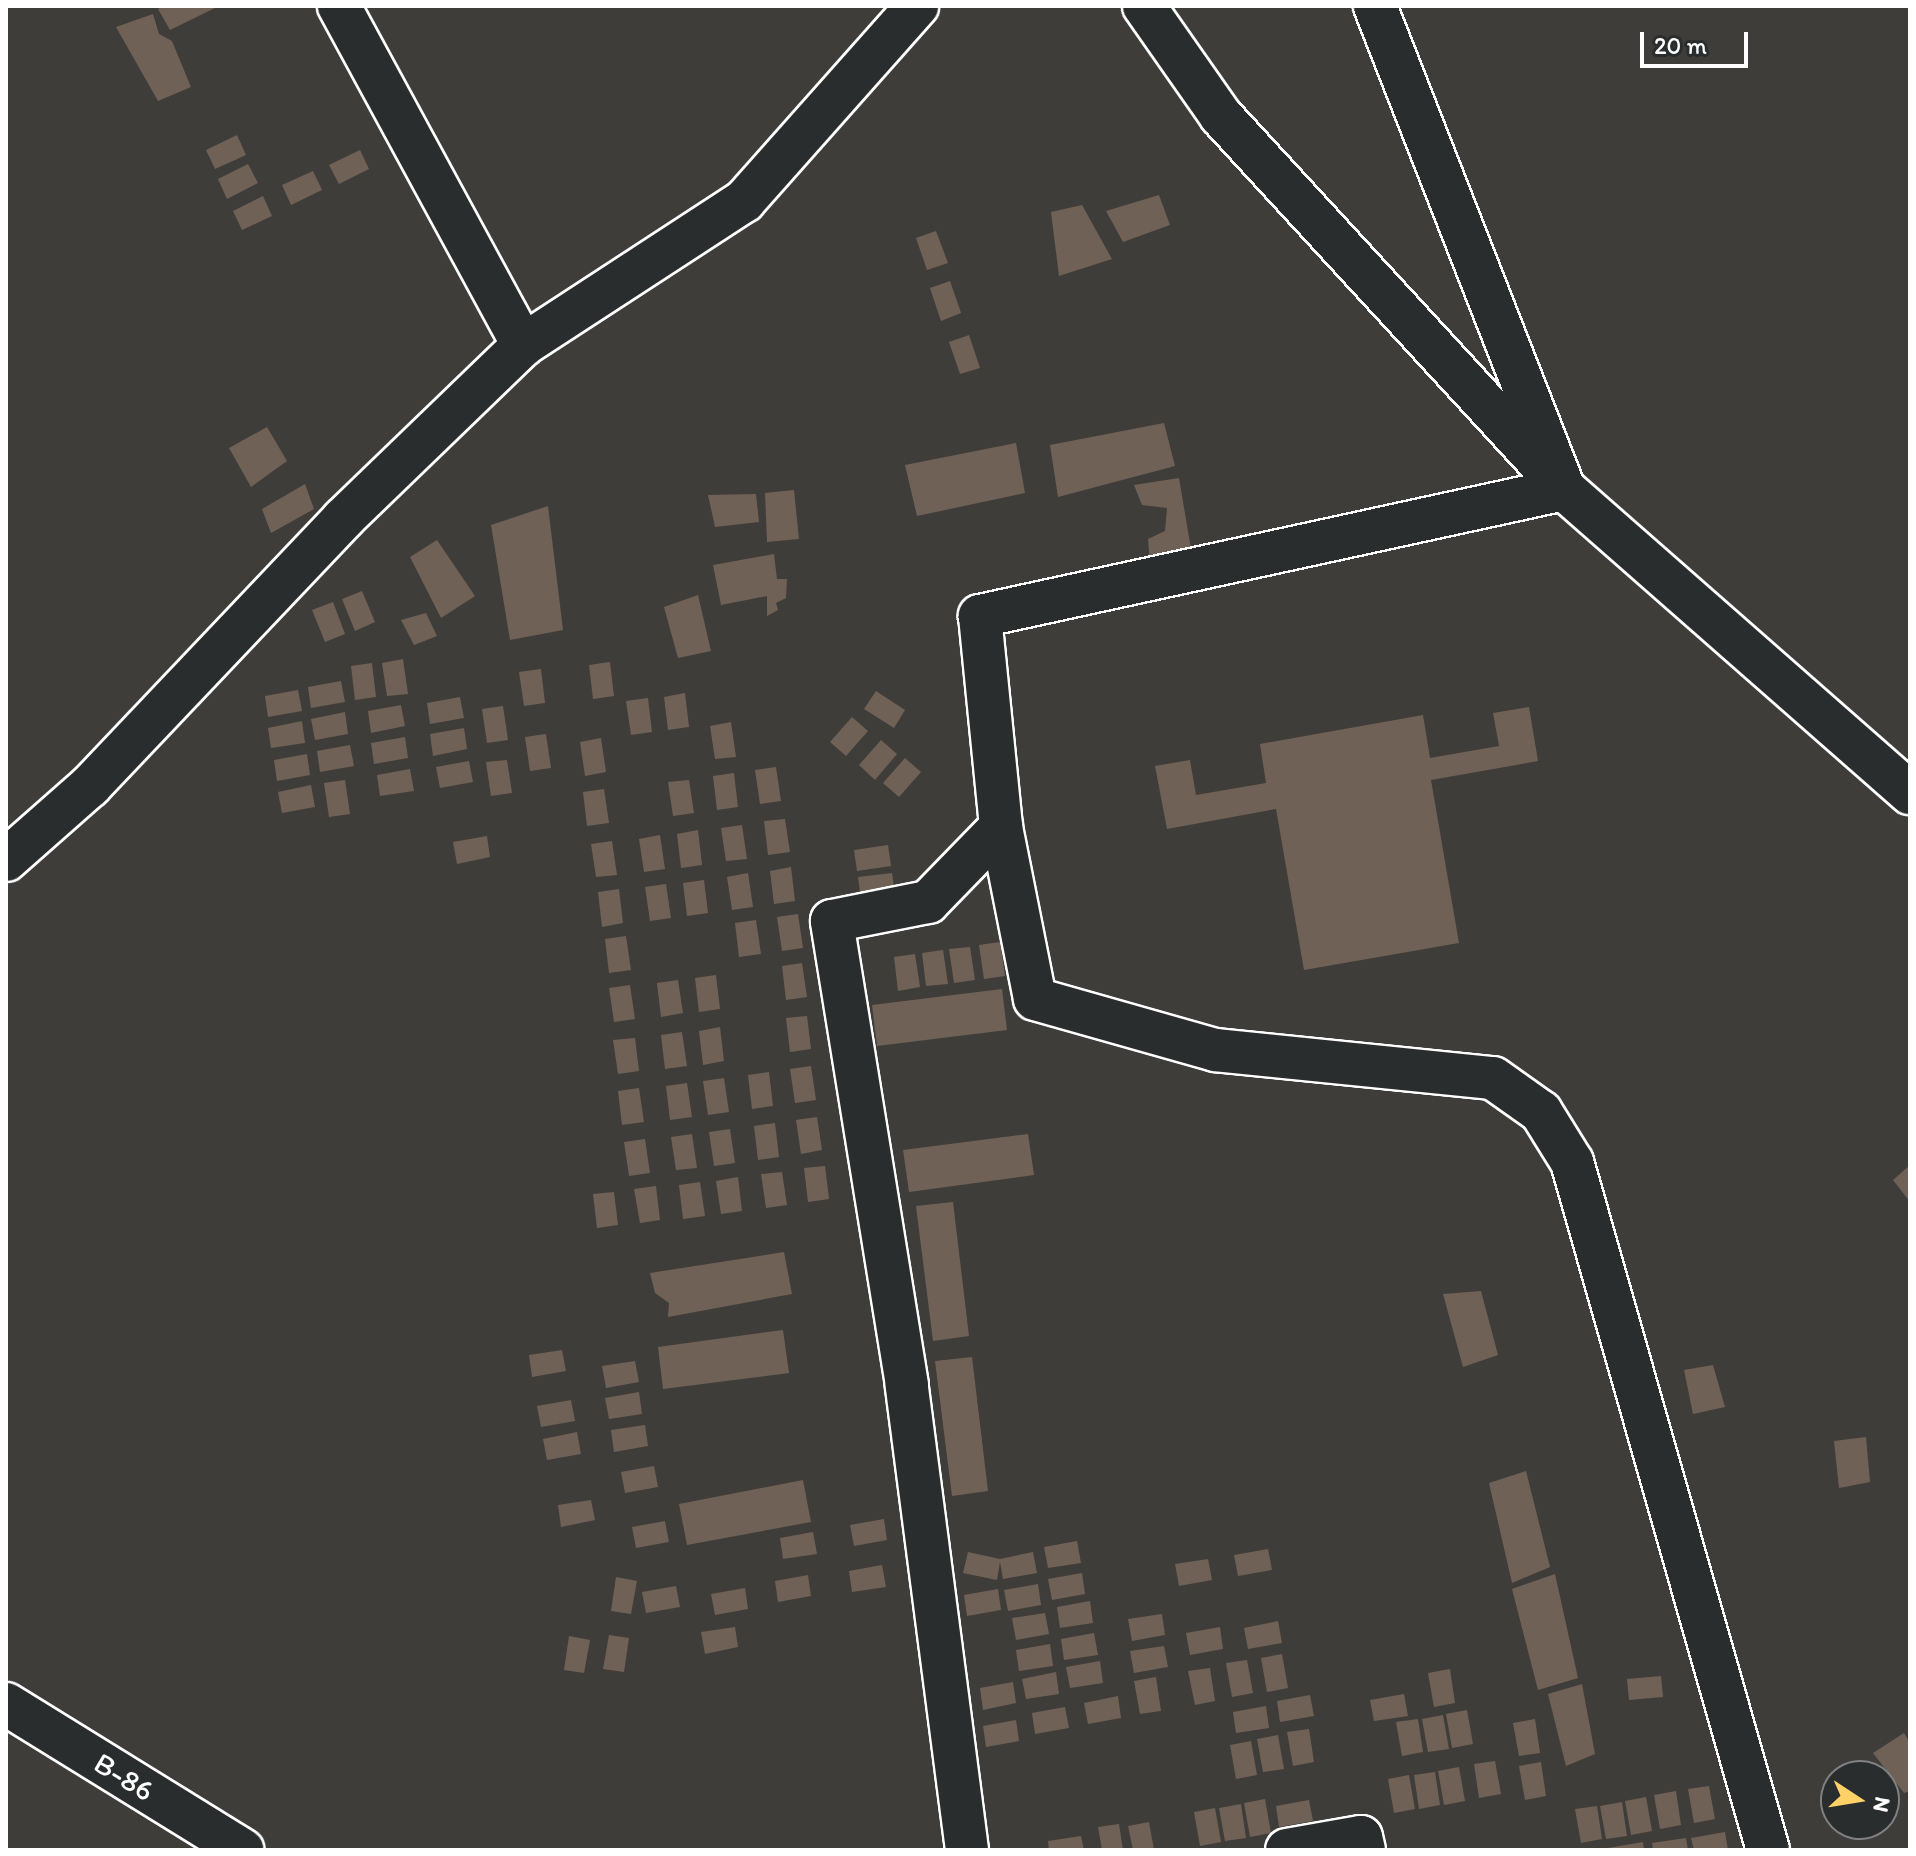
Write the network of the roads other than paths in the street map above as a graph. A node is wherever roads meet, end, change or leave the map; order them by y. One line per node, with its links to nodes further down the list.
1 (339, 6): 5 (street)
2 (917, 6): 5 (street)
3 (1144, 6): 6 (street)
4 (1375, 6): 6 (street)
5 (523, 345): 9 (street)
6 (1564, 489): 7 (street); 8 (street)
7 (1910, 793)
8 (1001, 827): 12 (street); 15 (street)
9 (6, 860)
10 (6, 1704): 11 (street, B-86)
11 (242, 1850)
12 (967, 1850)
13 (1287, 1850): 14 (street)
14 (1364, 1850)
15 (1768, 1850)

